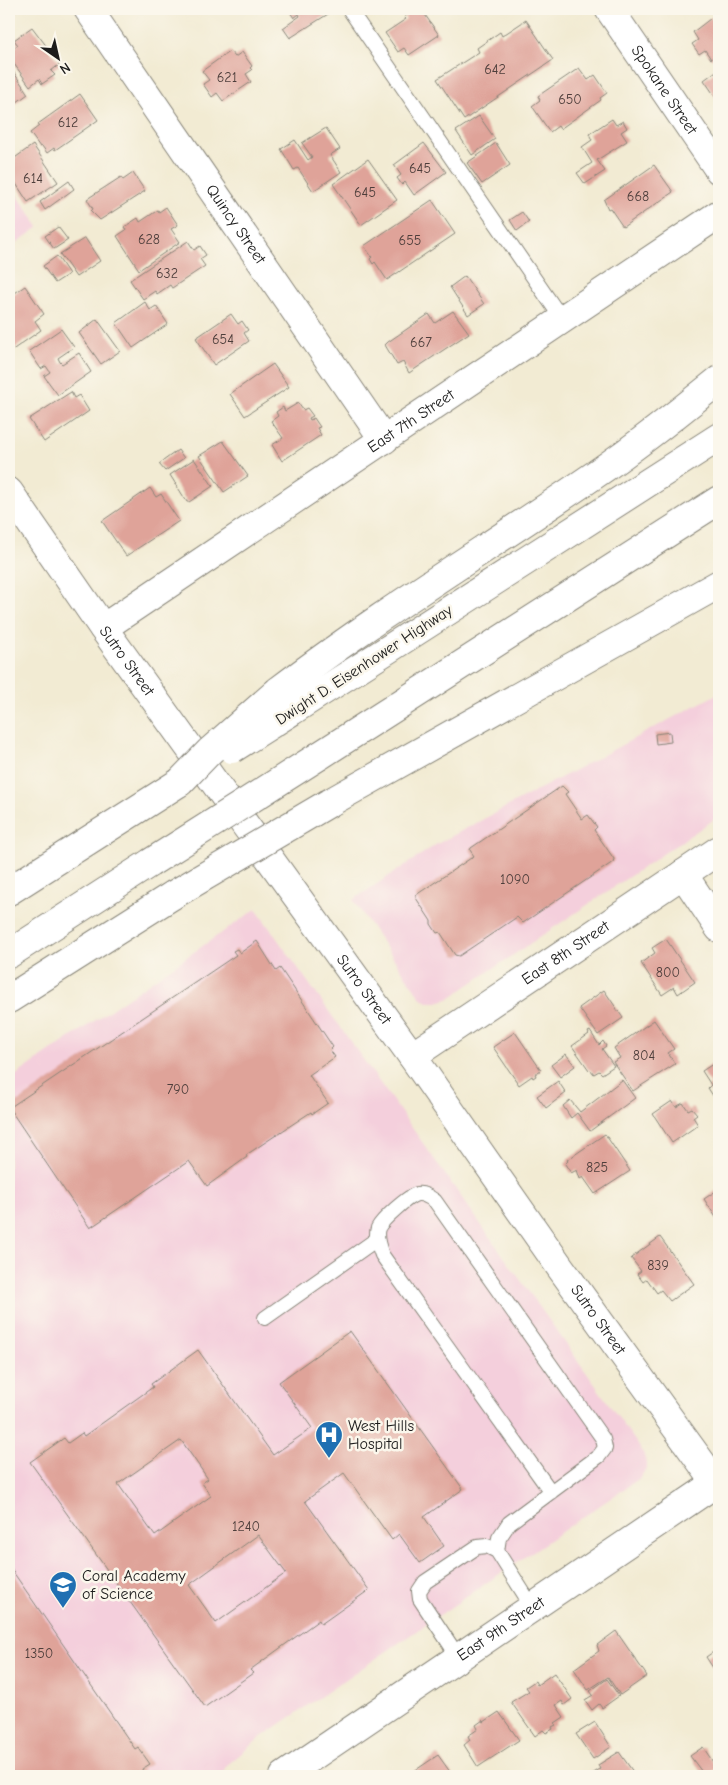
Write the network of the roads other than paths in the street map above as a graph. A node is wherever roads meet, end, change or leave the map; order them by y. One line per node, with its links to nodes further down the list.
1 (88, 9): 9 (main road, Quincy Street)
2 (348, 9): 6 (lane)
3 (608, 9): 4 (main road, Spokane Street)
4 (719, 170)
5 (719, 214): 6 (main road, East 7th Street)
6 (562, 319): 9 (main road, East 7th Street)
7 (719, 380): 14 (main road)
8 (719, 437): 14 (main road, Dwight D. Eisenhower Highway)
9 (384, 440): 13 (main road, East 7th Street)
10 (9, 492): 13 (main road, Sutro Street)
11 (719, 500): 19 (main road, bridge)
12 (719, 584): 20 (main road, bridge)
13 (103, 628): 21 (main road, Sutro Street)
14 (285, 701): 17 (main road, Dwight D. Eisenhower Highway, bridge)
15 (719, 850): 16 (main road, East 8th Street)
16 (682, 874): 18 (main road); 21 (main road, East 8th Street)
17 (9, 892)
18 (719, 928)
19 (9, 954)
20 (9, 999)
21 (412, 1056): 24 (main road, Sutro Street)
22 (377, 1239): 23 (lane); 25 (lane); 25 (lane)
23 (265, 1318)
24 (718, 1484): 27 (main road, East 9th Street)
25 (551, 1492): 26 (lane)
26 (497, 1551): 27 (lane); 28 (lane)
27 (533, 1608): 28 (main road, East 9th Street)
28 (459, 1658): 29 (main road, East 9th Street)
29 (284, 1776)

